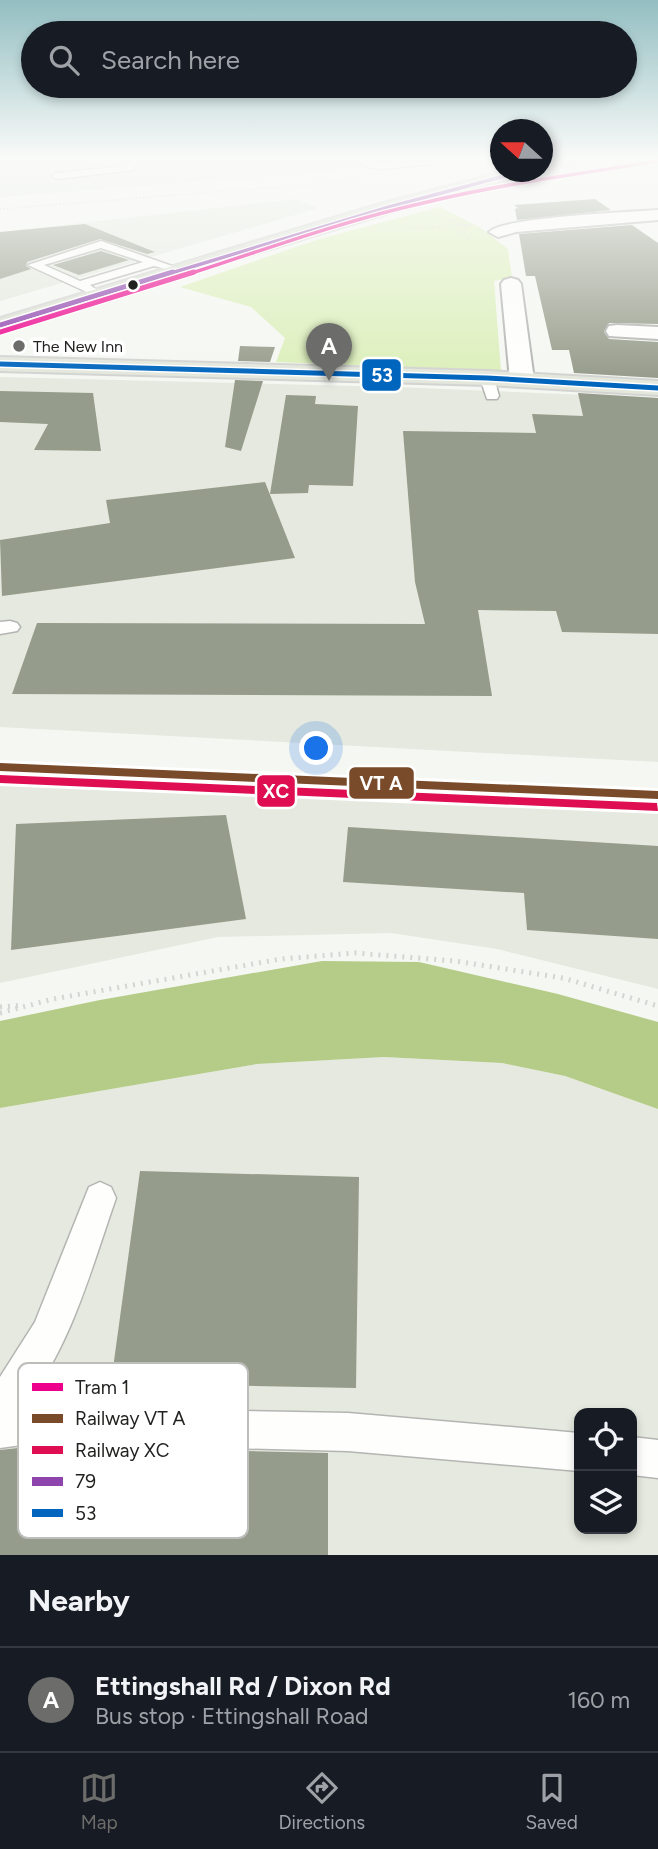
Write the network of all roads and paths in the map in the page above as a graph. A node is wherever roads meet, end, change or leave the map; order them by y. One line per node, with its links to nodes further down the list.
1 (268, 233): 3 (highway)
2 (301, 233): 7 (highway)
3 (160, 264): 5 (highway); 5 (lane)
4 (511, 284): 11 (street)
5 (85, 288): 6 (highway)
6 (0, 315)
7 (0, 325)
8 (617, 332): 9 (street)
9 (658, 332)
10 (3, 365): 11 (main road)
11 (522, 380): 12 (main road)
12 (658, 388)
13 (36, 1004): 14 (path); 15 (path); 16 (path)
14 (658, 1006)
15 (0, 1007)
16 (0, 1013)
17 (100, 1198): 18 (lane)
18 (31, 1363)
19 (18, 1384): 20 (lane)
20 (0, 1406)
21 (18, 1426): 22 (lane)
22 (0, 1429)
23 (248, 1429): 24 (lane)
24 (574, 1452)
25 (637, 1457): 26 (lane)
26 (658, 1459)

